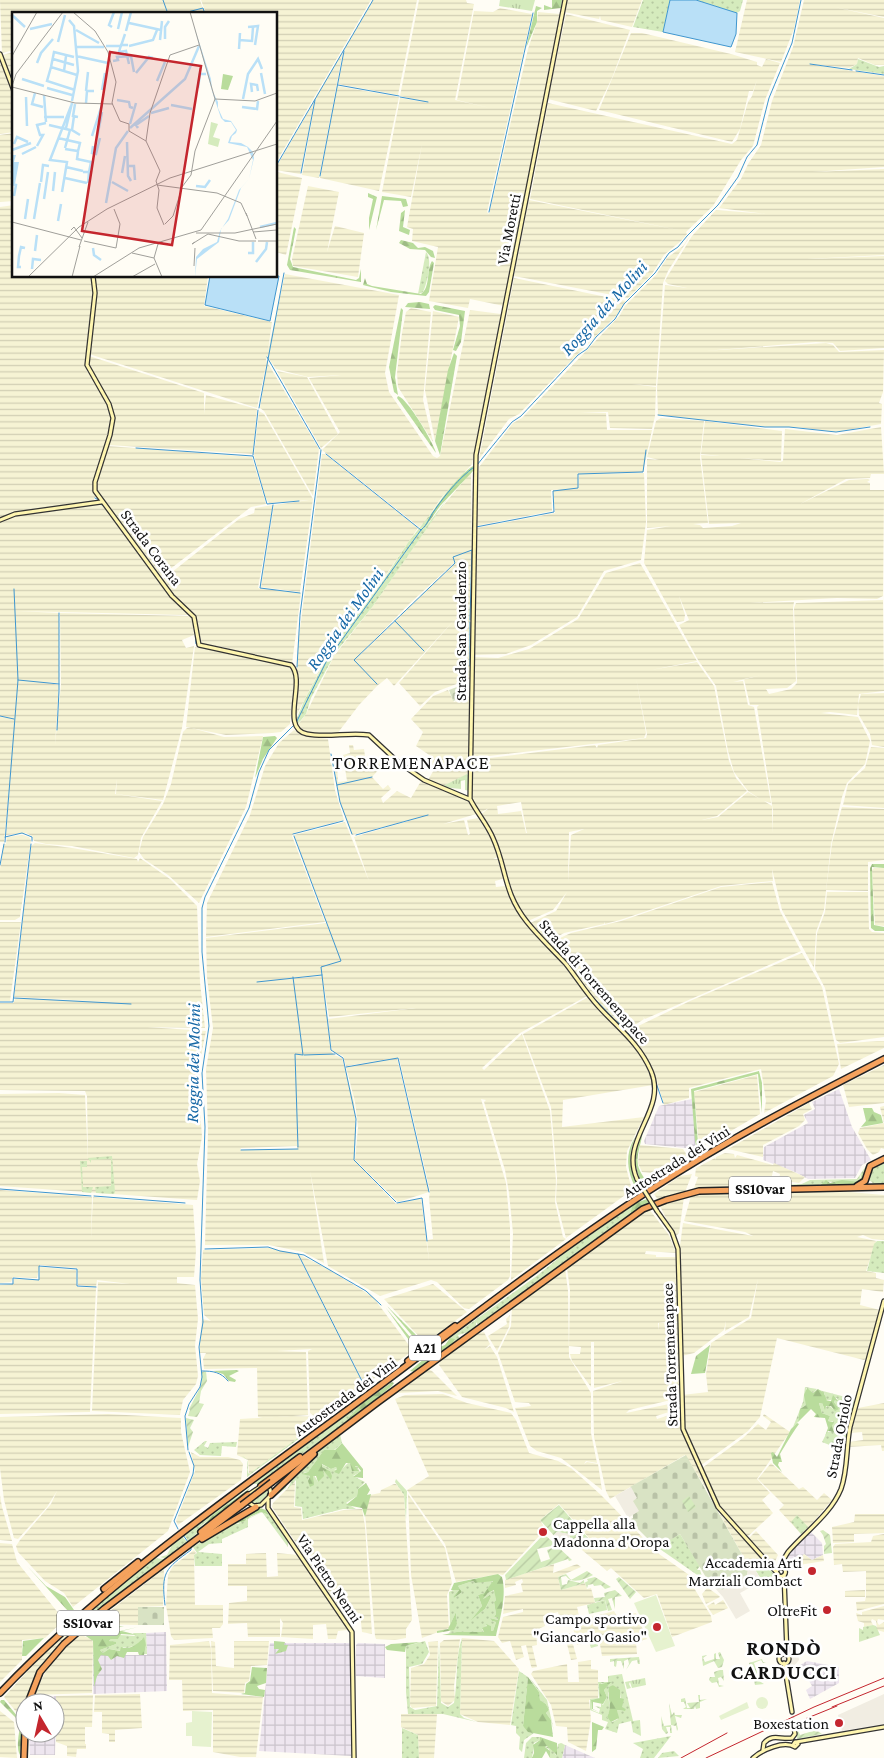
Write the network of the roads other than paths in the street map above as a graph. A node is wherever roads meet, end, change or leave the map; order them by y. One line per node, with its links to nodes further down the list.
1 (565, 0): 5 (street, Via Moretti)
2 (0, 54): 3 (street)
3 (12, 86)
4 (93, 278): 6 (street, Strada Corana)
5 (476, 463): 8 (street, Strada San Gaudenzio)
6 (102, 502): 7 (street); 8 (street, Strada Corana)
7 (0, 520)
8 (470, 799): 14 (street, Strada di Torremenapace, bridge)
9 (884, 1057): 30 (highway, Autostrada dei Vini / A21); 32 (highway, Autostrada dei Vini / A21)
10 (883, 1160): 11 (highway)
11 (866, 1176): 12 (highway); 13 (highway)
12 (852, 1187): 13 (highway, SS10var); 16 (highway, SS10var)
13 (884, 1187)
14 (657, 1210): 25 (street, Strada Torremenapace)
15 (884, 1301): 23 (street, Strada Oriolo)
16 (326, 1441): 17 (highway); 19 (highway); 22 (highway, SS10var, bridge)
17 (261, 1486): 18 (street); 19 (street)
18 (248, 1495): 20 (street); 22 (highway)
19 (270, 1497): 20 (street); 21 (street)
20 (257, 1506): 21 (street); 22 (highway)
21 (268, 1508): 37 (street, Via Pietro Nenni)
22 (188, 1546): 31 (highway, SS10var)
23 (784, 1559): 24 (street); 25 (street, Strada Oriolo)
24 (783, 1568): 25 (street); 26 (street)
25 (778, 1572): 26 (street); 27 (street)
26 (784, 1575): 27 (street)
27 (785, 1592): 28 (street)
28 (784, 1654): 29 (street); 29 (street)
29 (784, 1663): 33 (street)
30 (0, 1688)
31 (32, 1693)
32 (0, 1695)
33 (792, 1712)
34 (794, 1727): 36 (street)
35 (884, 1727): 36 (street)
36 (763, 1750): 38 (street)
37 (354, 1758)
38 (754, 1758)

